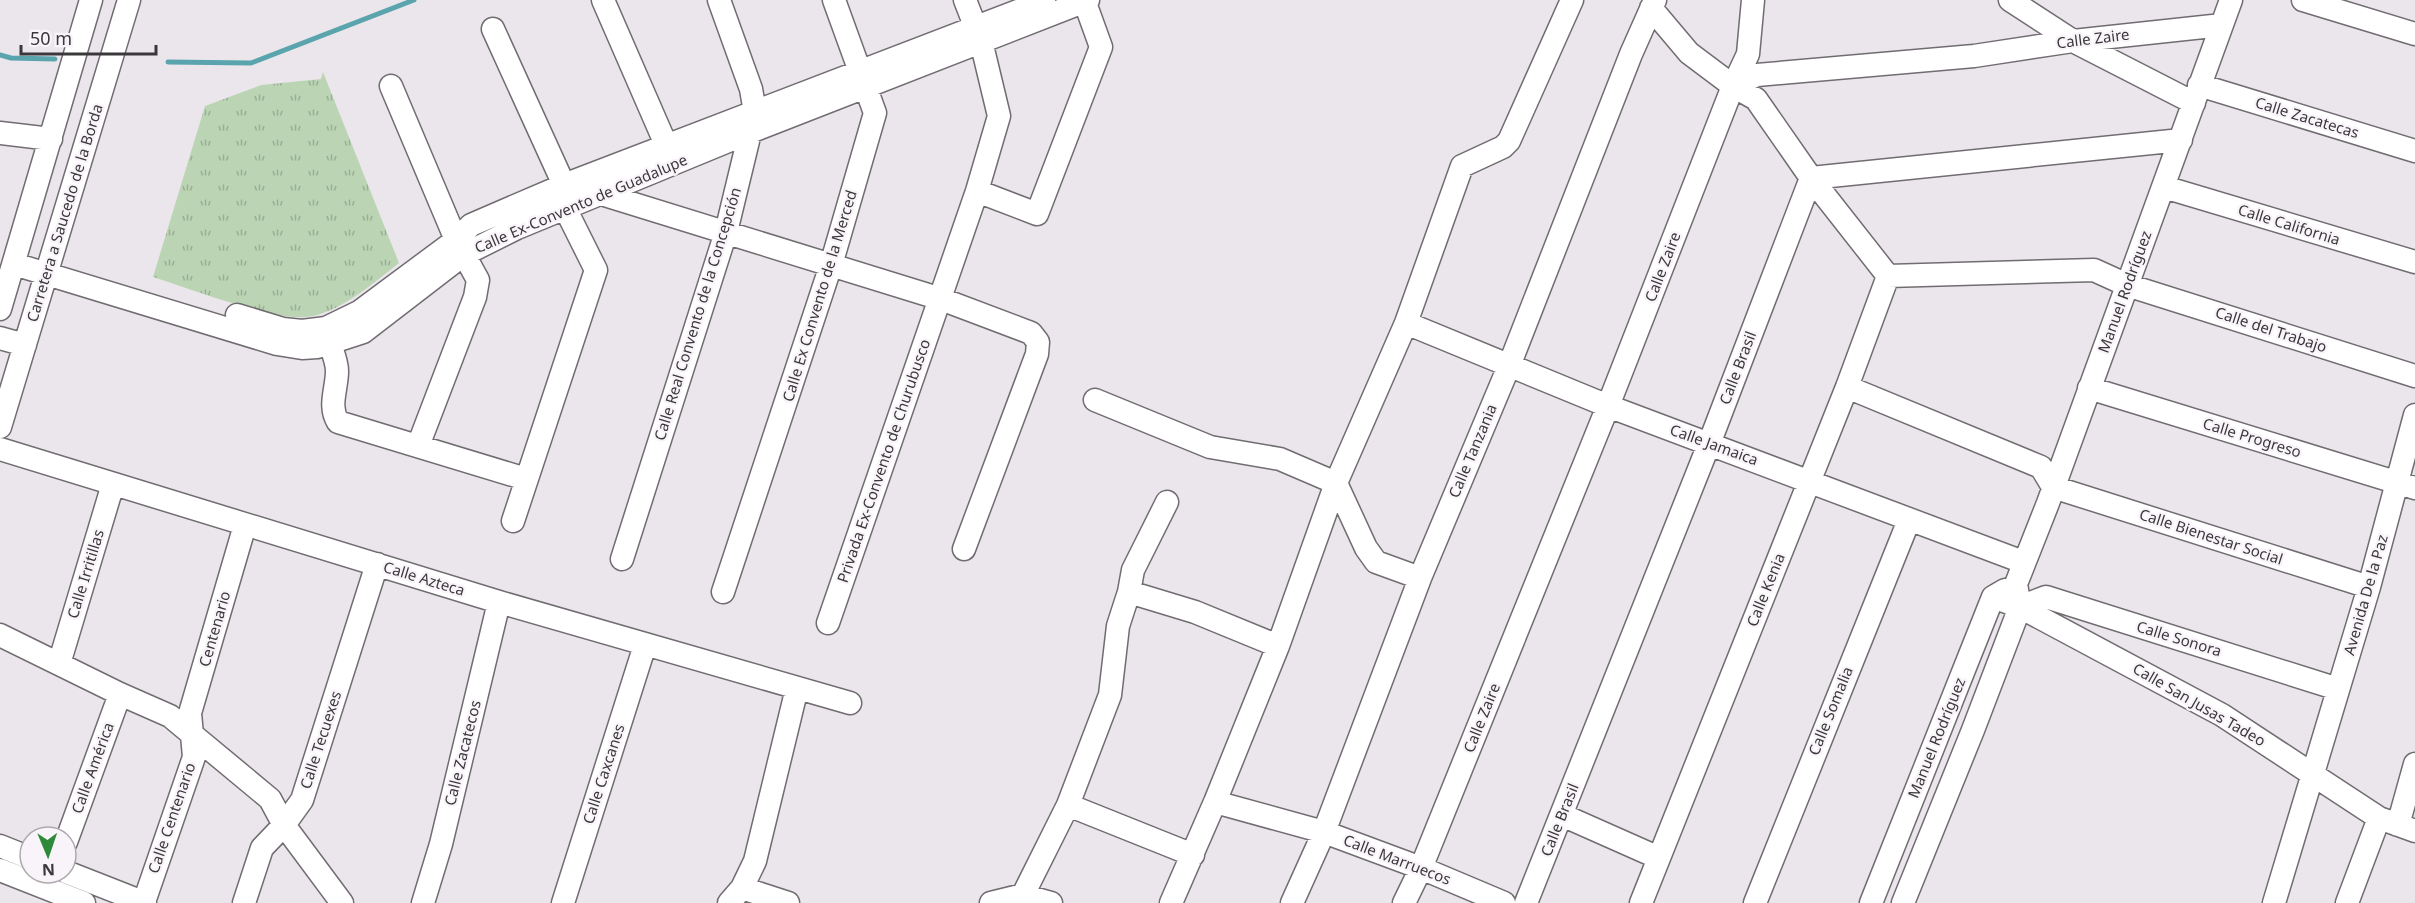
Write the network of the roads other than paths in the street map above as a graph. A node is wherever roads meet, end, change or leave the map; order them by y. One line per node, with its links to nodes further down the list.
1 (91, 0): 26 (street)
2 (129, 0): 41 (street, Carretera a Saucedo de la Borda)
3 (603, 0): 28 (street)
4 (719, 0): 24 (street, Calle Real Convento de la Concepción)
5 (834, 0): 20 (street, Calle Ex Convento de la Merced)
6 (965, 0): 17 (street, Privada Ex-Convento de Churubusco)
7 (1045, 0): 17 (street, Calle Ex-Convento de Guadalupe)
8 (1086, 0): 17 (street, Calle Ex-Convento de Guadalupe); 34 (street)
9 (1572, 0): 48 (street)
10 (1753, 0): 22 (street)
11 (2010, 0): 19 (street, Calle Zacatecas)
12 (2231, 0): 15 (street, Manuel Rodríguez)
13 (2303, 0): 18 (street)
14 (1653, 4): 22 (street); 52 (street, Calle Tanzania)
15 (2222, 25): 19 (street, Calle Zaire); 23 (street, Manuel Rodríguez)
16 (493, 29): 32 (street)
17 (978, 33): 20 (street, Calle Ex-Convento de Guadalupe); 34 (street, Privada Ex-Convento de Churubusco)
18 (2415, 34)
19 (2073, 41): 22 (street, Calle Zaire); 23 (street, Calle Zacatecas)
20 (863, 79): 24 (street, Calle Ex-Convento de Guadalupe); 42 (street, Calle Ex Convento de la Merced)
21 (391, 86): 38 (street)
22 (1733, 86): 31 (street); 57 (street, Calle Zaire)
23 (2196, 94): 27 (street, Manuel Rodríguez); 29 (street, Calle Zacatecas)
24 (753, 122): 28 (street, Calle Ex-Convento de Guadalupe); 30 (street, Calle Ex-Convento de Guadalupe); 37 (street, Calle Real Convento de la Concepción)
25 (0, 133): 26 (street)
26 (51, 139): 39 (street)
27 (2181, 140): 31 (street); 33 (street, Manuel Rodríguez)
28 (667, 147): 30 (street); 32 (street, Calle Ex-Convento de Guadalupe)
29 (2415, 151)
30 (662, 169): 35 (street, Calle Ex-Convento de Guadalupe)
31 (1811, 178): 43 (street); 60 (street, Calle Brasil)
32 (571, 184): 35 (street); 36 (street); 38 (street, Calle Ex-Convento de Guadalupe)
33 (2164, 187): 40 (street, Calle California); 44 (street, Manuel Rodríguez)
34 (977, 191): 45 (street, Privada Ex-Convento de Churubusco)
35 (601, 195): 36 (street, Calle Ex-Convento de Guadalupe); 37 (street)
36 (565, 208): 38 (street, Calle Ex-Convento de Guadalupe); 63 (street)
37 (726, 232): 42 (street); 74 (street, Calle Real Convento de la Concepción)
38 (460, 248): 49 (street, Calle Ex-Convento de Guadalupe); 61 (street)
39 (16, 256): 41 (street, Calle Ex-Convento de Guadalupe); 46 (street)
40 (2415, 262)
41 (49, 265): 47 (street, Carretera a Saucedo de la Borda); 49 (street, Calle Ex-Convento de Guadalupe)
42 (831, 265): 45 (street); 79 (street, Calle Ex Convento de la Merced)
43 (1888, 276): 44 (street, Calle del Trabajo); 54 (street, Calle Kenia)
44 (2127, 285): 53 (street, Calle del Trabajo); 55 (street, Manuel Rodríguez)
45 (941, 299): 73 (street); 84 (street, Privada Ex-Convento de Churubusco)
46 (0, 310): 47 (street)
47 (32, 321): 51 (street, Carretera a Saucedo de la Borda)
48 (1406, 324): 52 (street, Calle Jamaica); 65 (street)
49 (327, 337): 61 (street)
50 (0, 338): 51 (street)
51 (25, 345): 59 (street, Carretera a Saucedo de la Borda)
52 (1509, 366): 57 (street, Calle Jamaica); 77 (street, Calle Tanzania)
53 (2415, 376)
54 (1847, 387): 64 (street, Calle Kenia); 68 (street)
55 (2089, 388): 67 (street, Calle Progreso); 68 (street, Manuel Rodríguez)
56 (1095, 400): 65 (street)
57 (1608, 406): 60 (street, Calle Jamaica); 107 (street, Calle Zaire)
58 (2415, 415): 67 (street, Avenida De la Paz)
59 (0, 427)
60 (1709, 444): 64 (street, Calle Jamaica); 98 (street, Calle Brasil)
61 (418, 446): 63 (street)
62 (0, 449): 66 (street, Calle Azteca)
63 (526, 479): 71 (street)
64 (1809, 481): 70 (street, Calle Jamaica); 106 (street, Calle Kenia)
65 (1336, 483): 77 (street); 87 (street)
66 (113, 484): 72 (street, Calle Azteca); 88 (street, Calle Irritillas)
67 (2406, 485): 78 (street, Avenida De la Paz)
68 (2053, 487): 76 (street, Manuel Rodríguez); 78 (street, Calle Bienestar Social)
69 (1167, 502): 80 (street)
70 (1909, 520): 76 (street, Calle Jamaica); 127 (street, Calle Somalia)
71 (513, 521)
72 (245, 525): 75 (street, Calle Azteca); 93 (street, Centenario)
73 (964, 549)
74 (622, 559)
75 (377, 564): 82 (street, Calle Azteca); 100 (street, Calle Tecuexes)
76 (2020, 573): 81 (street); 83 (street)
77 (1420, 578): 102 (street, Calle Tanzania)
78 (2369, 587): 90 (street, Avenida De la Paz)
79 (723, 592)
80 (1129, 592): 87 (street); 97 (street)
81 (1993, 597): 83 (street, Calle San Jusas Tadeo); 128 (street, Manuel Rodríguez)
82 (499, 602): 86 (street, Calle Azteca); 116 (street, Calle Zacatecos)
83 (2020, 607): 90 (street, Calle Sonora); 95 (street, Calle San Jusas Tadeo); 129 (street, Manuel Rodríguez)
84 (828, 623)
85 (0, 635): 88 (street)
86 (645, 645): 89 (street, Calle Azteca); 117 (street, Calle Caxcanes)
87 (1278, 646): 96 (street)
88 (59, 664): 91 (street)
89 (797, 688): 92 (street, Calle Azteca); 110 (street)
90 (2338, 689): 95 (street, Avenida De la Paz)
91 (120, 694): 93 (street); 99 (street, Calle América)
92 (850, 703)
93 (191, 733): 100 (street); 113 (street, Calle Centenario)
94 (2415, 764): 101 (street)
95 (2314, 774): 101 (street, Calle San Jusas Tadeo); 130 (street, Avenida De la Paz)
96 (1215, 802): 102 (street, Calle Marruecos); 105 (street)
97 (1068, 805): 105 (street); 111 (street)
98 (1562, 815): 106 (street); 125 (street, Calle Brasil)
99 (72, 825)
100 (284, 825): 114 (street, Calle Tecuexes); 115 (street)
101 (2397, 825): 131 (street)
102 (1324, 832): 107 (street, Calle Marruecos); 122 (street, Calle Tanzania)
103 (0, 846): 104 (street)
104 (18, 853)
105 (1192, 855): 121 (street)
106 (1659, 858): 126 (street, Calle Kenia)
107 (1421, 868): 123 (street, Calle Zaire); 124 (street, Calle Marruecos)
108 (0, 870): 112 (street)
109 (78, 877): 113 (street)
110 (735, 896): 118 (street)
111 (1021, 899): 119 (street); 120 (street)
112 (84, 903)
113 (145, 903)
114 (243, 903)
115 (342, 903)
116 (423, 903)
117 (563, 903)
118 (788, 903)
119 (991, 903)
120 (1052, 903)
121 (1171, 903)
122 (1292, 903)
123 (1404, 903)
124 (1504, 903)
125 (1526, 903)
126 (1641, 903)
127 (1755, 903)
128 (1871, 903)
129 (1903, 903)
130 (2274, 903)
131 (2347, 903)

